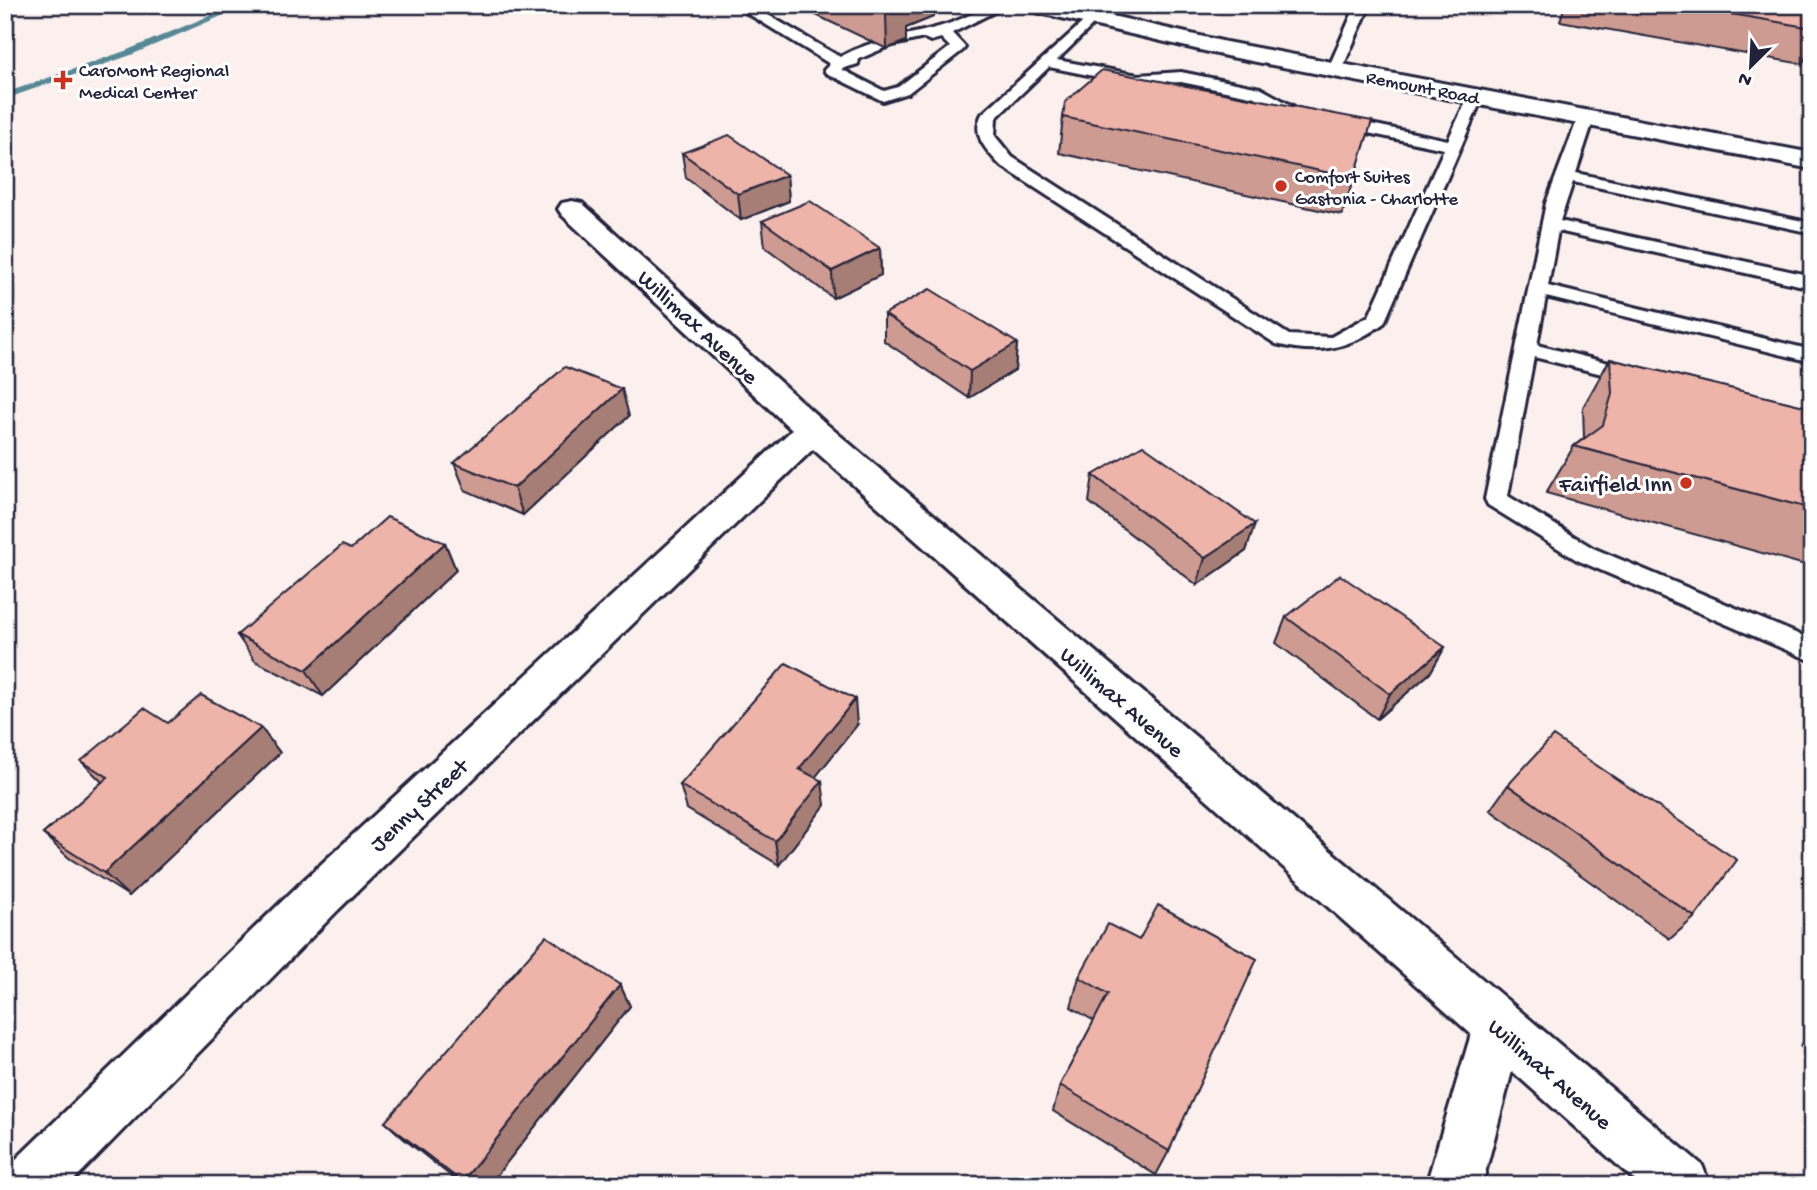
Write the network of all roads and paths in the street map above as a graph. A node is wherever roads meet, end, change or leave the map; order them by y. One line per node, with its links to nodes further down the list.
1 (741, 5): 8 (lane)
2 (1001, 5): 6 (lane)
3 (1035, 5): 5 (street, Remount Road)
4 (1363, 5): 9 (lane)
5 (1091, 19): 7 (lane); 9 (street, Remount Road)
6 (942, 30): 8 (lane); 8 (lane)
7 (1046, 62): 10 (lane); 16 (lane)
8 (839, 63)
9 (1335, 69): 11 (street, Remount Road)
10 (1138, 80): 12 (lane); 13 (lane)
11 (1475, 96): 15 (street, Remount Road); 16 (lane)
12 (1164, 97)
13 (1293, 113): 14 (lane); 16 (lane)
14 (1267, 117)
15 (1586, 118): 17 (street, Remount Road); 18 (lane)
16 (1454, 146)
17 (1812, 161)
18 (1567, 176): 20 (lane); 21 (lane)
19 (572, 209): 27 (street, Willimax Avenue)
20 (1551, 224): 22 (lane); 23 (lane)
21 (1812, 228)
22 (1812, 282)
23 (1538, 289): 24 (lane); 25 (lane)
24 (1526, 348): 26 (lane); 28 (lane)
25 (1812, 356)
26 (1656, 382)
27 (812, 430): 29 (street, Willimax Avenue); 30 (street, Jenny Street)
28 (1812, 651)
29 (1498, 1028): 31 (street); 32 (street, Willimax Avenue)
30 (30, 1185)
31 (1454, 1185)
32 (1682, 1185)

